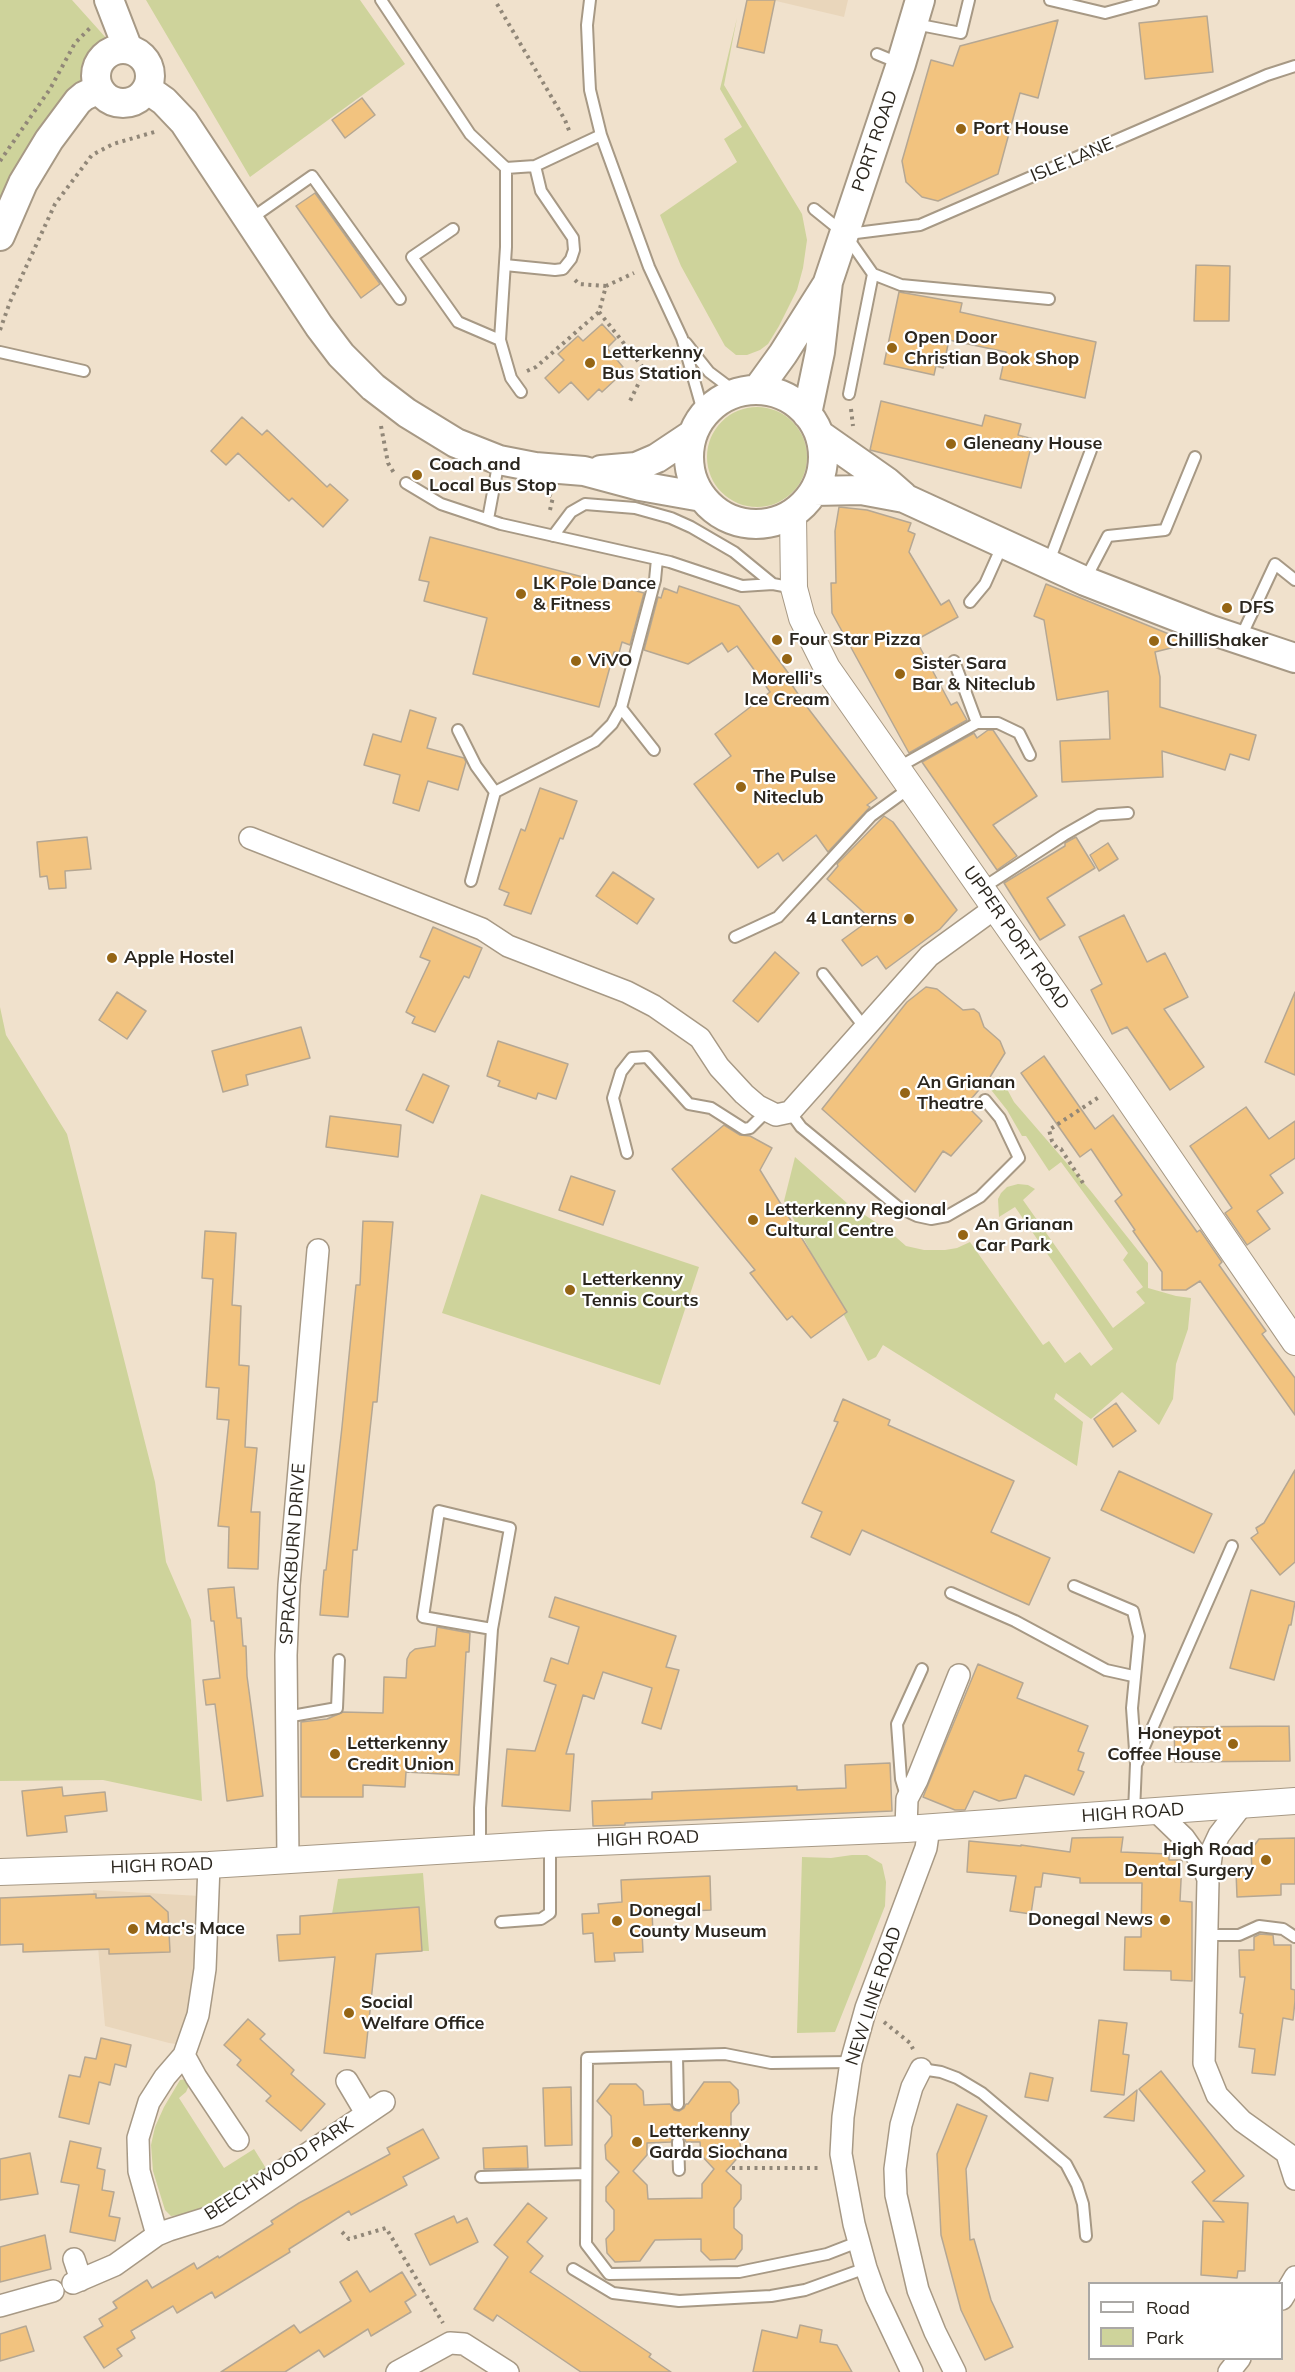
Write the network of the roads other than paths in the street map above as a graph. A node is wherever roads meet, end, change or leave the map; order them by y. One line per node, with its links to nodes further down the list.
1 (381, 0): 14 (lane)
2 (590, 0): 12 (lane)
3 (969, 0): 7 (lane)
4 (1050, 0): 5 (lane)
5 (1153, 0)
6 (110, 3): 8 (main road)
7 (916, 12): 18 (main road, PORT ROAD)
8 (128, 48): 10 (main road); 11 (main road)
9 (1295, 66): 18 (lane, ISLE LANE)
10 (99, 89): 11 (main road); 19 (main road)
11 (147, 89): 16 (main road)
12 (601, 135): 13 (lane); 25 (lane)
13 (534, 166): 14 (lane); 20 (lane)
14 (506, 168): 20 (lane)
15 (814, 209): 18 (lane)
16 (249, 220): 23 (lane); 36 (main road)
17 (453, 229): 26 (lane)
18 (844, 234): 21 (lane); 22 (main road, PORT ROAD)
19 (0, 236)
20 (505, 265): 26 (lane)
21 (873, 274): 24 (lane); 31 (lane)
22 (828, 282): 30 (main road, PORT ROAD); 32 (main road, PORT ROAD)
23 (400, 299)
24 (1049, 299)
25 (682, 338): 30 (lane); 33 (lane)
26 (500, 340): 29 (lane)
27 (0, 352): 28 (lane)
28 (84, 371)
29 (521, 392)
30 (747, 392): 32 (main road); 33 (main road)
31 (849, 394)
32 (813, 424): 39 (main road); 41 (main road)
33 (699, 425): 37 (main road); 40 (main road)
34 (1091, 450): 47 (lane)
35 (1195, 458): 48 (lane)
36 (499, 460): 37 (main road); 43 (lane)
37 (584, 471): 40 (main road)
38 (406, 483): 43 (lane)
39 (814, 491): 41 (main road); 42 (main road)
40 (702, 497): 42 (main road)
41 (904, 498): 45 (main road)
42 (793, 514): 50 (street, UPPER PORT ROAD)
43 (488, 519): 44 (lane)
44 (553, 536): 46 (lane); 50 (lane)
45 (1003, 544): 47 (main road); 51 (lane)
46 (657, 559): 50 (lane); 55 (lane)
47 (1047, 564): 48 (main road)
48 (1084, 580): 52 (main road)
49 (1295, 580): 52 (lane)
50 (784, 586): 60 (street, UPPER PORT ROAD)
51 (970, 602)
52 (1240, 640): 53 (main road)
53 (1295, 658)
54 (954, 661): 56 (lane)
55 (621, 708): 58 (lane); 61 (lane)
56 (977, 723): 59 (lane); 60 (lane)
57 (458, 730): 61 (lane)
58 (654, 750)
59 (1030, 755)
60 (904, 778): 65 (street, UPPER PORT ROAD); 66 (lane)
61 (495, 792): 64 (lane)
62 (1128, 813): 65 (lane)
63 (250, 838): 70 (street)
64 (471, 880)
65 (988, 899): 68 (street); 74 (street, UPPER PORT ROAD)
66 (735, 937)
67 (823, 974): 68 (lane)
68 (865, 1028): 71 (street)
69 (985, 1100): 71 (lane)
70 (766, 1112): 71 (street); 72 (lane)
71 (790, 1112)
72 (627, 1153)
73 (318, 1250): 83 (street, SPRACKBURN DRIVE)
74 (1295, 1342)
75 (1232, 1546): 84 (lane)
76 (1074, 1586): 82 (lane)
77 (951, 1593): 82 (lane)
78 (492, 1629): 78 (lane); 91 (lane)
79 (339, 1660): 83 (lane)
80 (922, 1669): 85 (lane)
81 (959, 1675): 85 (street)
82 (1133, 1676): 84 (lane)
83 (286, 1717): 92 (street, SPRACKBURN DRIVE)
84 (1136, 1764): 88 (lane)
85 (907, 1799): 89 (street, NEW LINE ROAD)
86 (1295, 1801): 87 (street, HIGH ROAD)
87 (1242, 1805): 88 (street, HIGH ROAD); 95 (street)
88 (1145, 1812): 89 (street, HIGH ROAD); 95 (street)
89 (918, 1829): 90 (street, HIGH ROAD); 101 (street, NEW LINE ROAD)
90 (550, 1844): 91 (street, HIGH ROAD); 96 (lane)
91 (480, 1847): 92 (street, HIGH ROAD)
92 (288, 1860): 93 (street, HIGH ROAD)
93 (209, 1865): 94 (street, HIGH ROAD); 99 (street)
94 (0, 1872)
95 (1208, 1880): 97 (street)
96 (501, 1922)
97 (1208, 1935): 98 (lane); 107 (street)
98 (1295, 1937)
99 (184, 2055): 105 (street); 112 (street)
100 (677, 2056): 101 (lane); 104 (lane); 109 (lane)
101 (851, 2062): 114 (street, NEW LINE ROAD)
102 (921, 2069): 113 (lane); 126 (street)
103 (347, 2082): 112 (street, BEECHWOOD PARK)
104 (678, 2104)
105 (238, 2140)
106 (678, 2142): 108 (lane)
107 (1291, 2157): 111 (street)
108 (679, 2170)
109 (586, 2174): 110 (lane); 114 (lane)
110 (481, 2177)
111 (1295, 2179)
112 (157, 2235): 115 (street, BEECHWOOD PARK)
113 (1086, 2236)
114 (858, 2242): 116 (street, NEW LINE ROAD)
115 (74, 2259)
116 (866, 2268): 117 (lane); 125 (street, NEW LINE ROAD)
117 (573, 2269)
118 (1295, 2277): 120 (street)
119 (53, 2291): 121 (street)
120 (1283, 2297)
121 (0, 2306)
122 (1238, 2360): 127 (street)
123 (396, 2372): 124 (street)
124 (508, 2372)
125 (912, 2372)
126 (955, 2372)
127 (1229, 2372)

